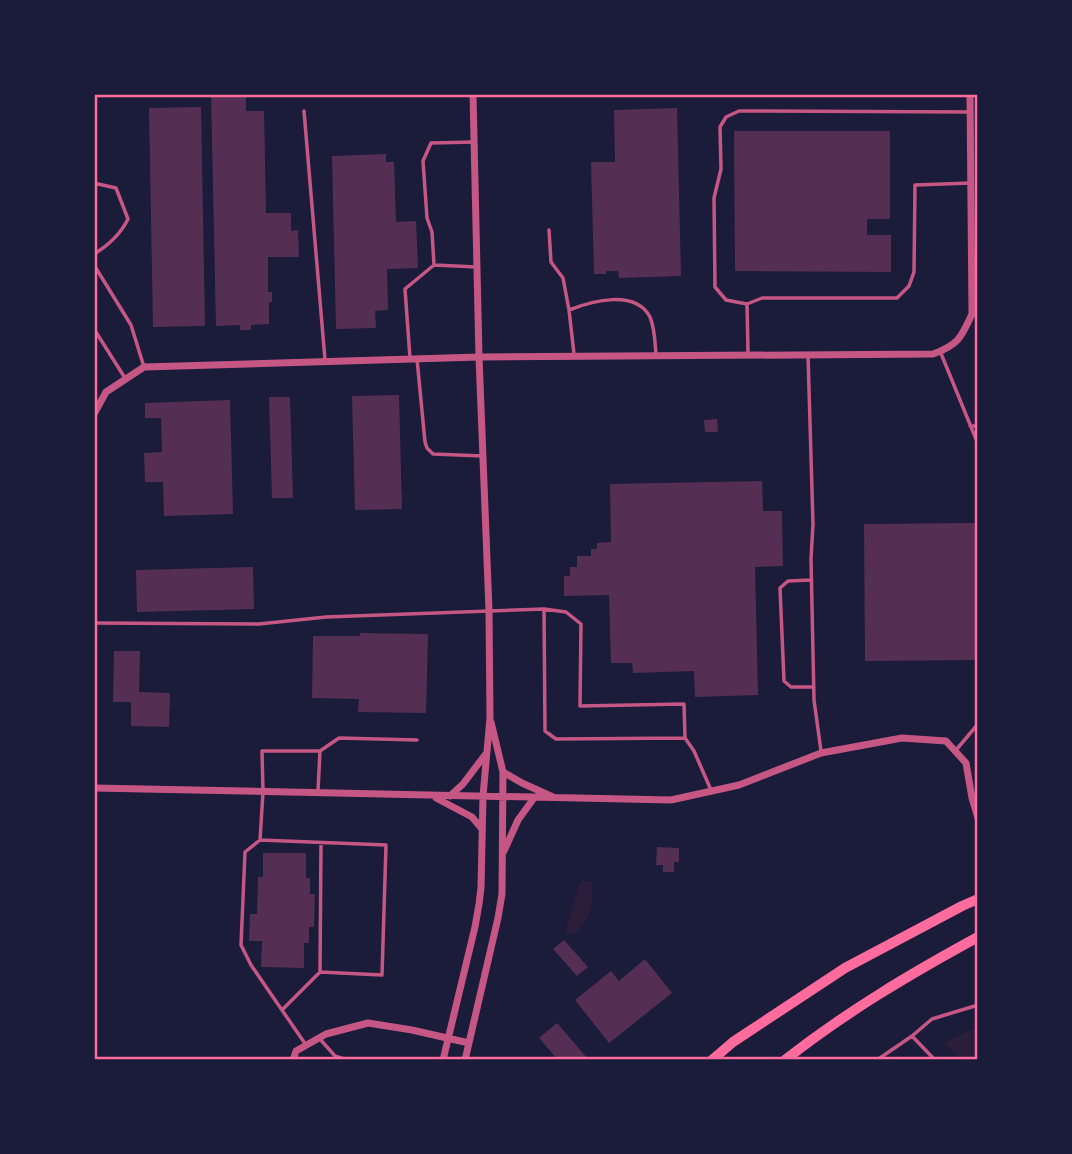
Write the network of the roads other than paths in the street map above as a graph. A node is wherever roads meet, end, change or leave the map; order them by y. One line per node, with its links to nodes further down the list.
1 (473, 94): 5 (street)
2 (970, 94): 4 (street)
3 (304, 111): 24 (lane)
4 (970, 112): 6 (street); 14 (lane)
5 (474, 142): 12 (lane); 13 (street)
6 (974, 149): 7 (street)
7 (971, 183): 14 (lane); 17 (street)
8 (94, 185): 10 (lane)
9 (549, 230): 15 (lane)
10 (94, 254)
11 (94, 265): 25 (lane)
12 (434, 265): 13 (lane); 23 (lane)
13 (477, 267): 21 (street)
14 (747, 304): 18 (lane)
15 (569, 310): 20 (lane); 22 (lane)
16 (94, 329): 26 (lane)
17 (937, 353): 19 (street); 28 (lane)
18 (748, 355): 19 (street); 20 (street)
19 (808, 355): 32 (lane)
20 (656, 356): 22 (street)
21 (480, 357): 22 (street); 23 (street); 31 (street)
22 (574, 357)
23 (414, 359): 24 (street); 31 (lane)
24 (325, 362): 25 (street)
25 (144, 367): 26 (street)
26 (126, 379): 27 (street)
27 (94, 414)
28 (970, 426): 29 (lane); 30 (lane)
29 (978, 426)
30 (978, 444)
31 (483, 456): 34 (street)
32 (811, 580): 36 (lane); 36 (lane)
33 (544, 609): 34 (lane); 39 (lane); 39 (lane)
34 (489, 610): 35 (lane); 37 (street)
35 (94, 624)
36 (814, 687): 43 (lane)
37 (490, 718): 44 (street); 45 (street)
38 (978, 724): 42 (lane)
39 (685, 738): 47 (lane)
40 (417, 740): 41 (lane)
41 (320, 751): 48 (lane); 49 (lane)
42 (955, 751): 43 (street); 56 (street)
43 (821, 753): 47 (street)
44 (486, 754): 51 (street); 52 (street)
45 (503, 772): 53 (street); 55 (street)
46 (94, 788): 48 (street)
47 (712, 791): 55 (street)
48 (263, 792): 49 (street); 58 (lane)
49 (318, 793): 50 (street)
50 (432, 796): 52 (street); 57 (street)
51 (482, 796): 52 (street); 53 (street); 57 (street)
52 (449, 797)
53 (503, 798): 54 (street); 60 (street)
54 (534, 798): 55 (street); 60 (street)
55 (557, 799)
56 (977, 815)
57 (482, 829): 68 (street)
58 (260, 839): 59 (lane); 65 (lane)
59 (321, 843): 63 (lane); 63 (lane)
60 (502, 854): 69 (street)
61 (978, 899): 76 (main road)
62 (978, 937): 77 (main road)
63 (320, 972): 65 (lane)
64 (978, 1005): 66 (lane)
65 (282, 1010): 70 (lane)
66 (912, 1035): 71 (lane); 80 (lane)
67 (319, 1038): 68 (street); 70 (street); 73 (lane)
68 (448, 1038): 69 (street); 74 (street)
69 (469, 1043): 75 (street)
70 (306, 1045): 72 (street)
71 (883, 1054): 78 (lane); 79 (lane)
72 (293, 1059)
73 (347, 1059)
74 (443, 1059)
75 (465, 1059)
76 (712, 1059)
77 (785, 1059)
78 (877, 1059)
79 (888, 1059)
80 (935, 1059)

